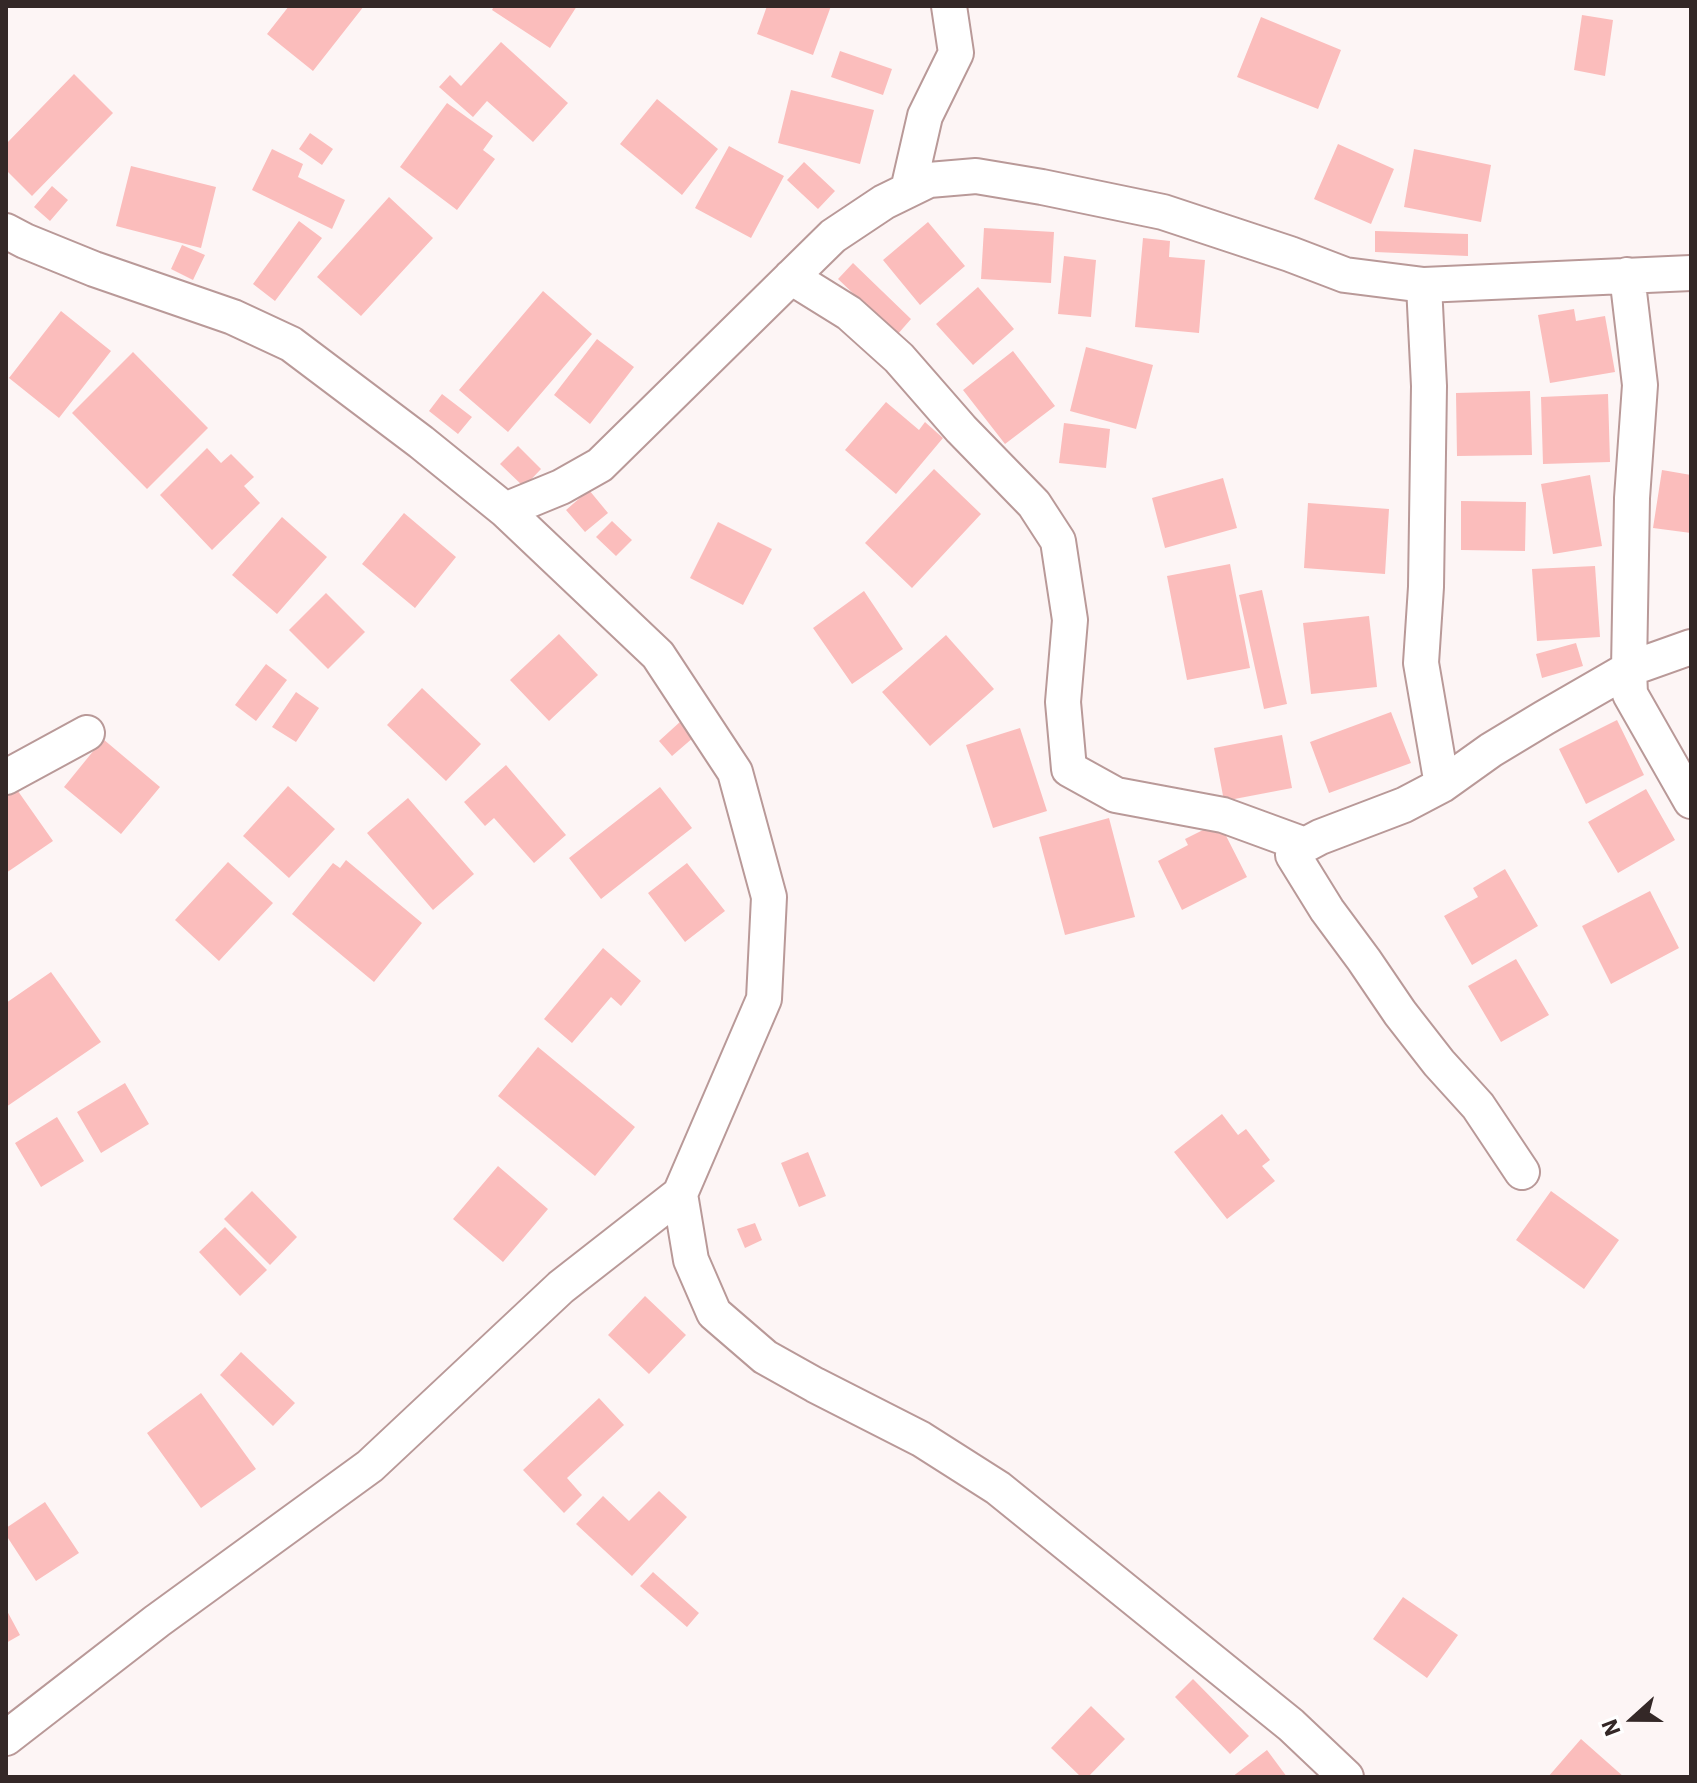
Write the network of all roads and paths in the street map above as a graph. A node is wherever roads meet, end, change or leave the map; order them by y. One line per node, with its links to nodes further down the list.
1 (949, 6): 2 (street)
2 (908, 190): 6 (street); 7 (street)
3 (6, 231): 8 (street)
4 (1691, 273): 5 (street)
5 (1627, 275): 7 (street); 10 (street)
6 (791, 277): 8 (street); 15 (street)
7 (1424, 285): 13 (street)
8 (505, 510): 17 (street)
9 (1691, 647): 10 (street)
10 (1629, 669): 13 (street); 14 (street)
11 (87, 733): 12 (street)
12 (6, 777)
13 (1442, 785): 15 (street)
14 (1691, 801)
15 (1305, 845): 16 (street)
16 (1522, 1172)
17 (680, 1194): 18 (street); 19 (street)
18 (6, 1738)
19 (1346, 1777)

